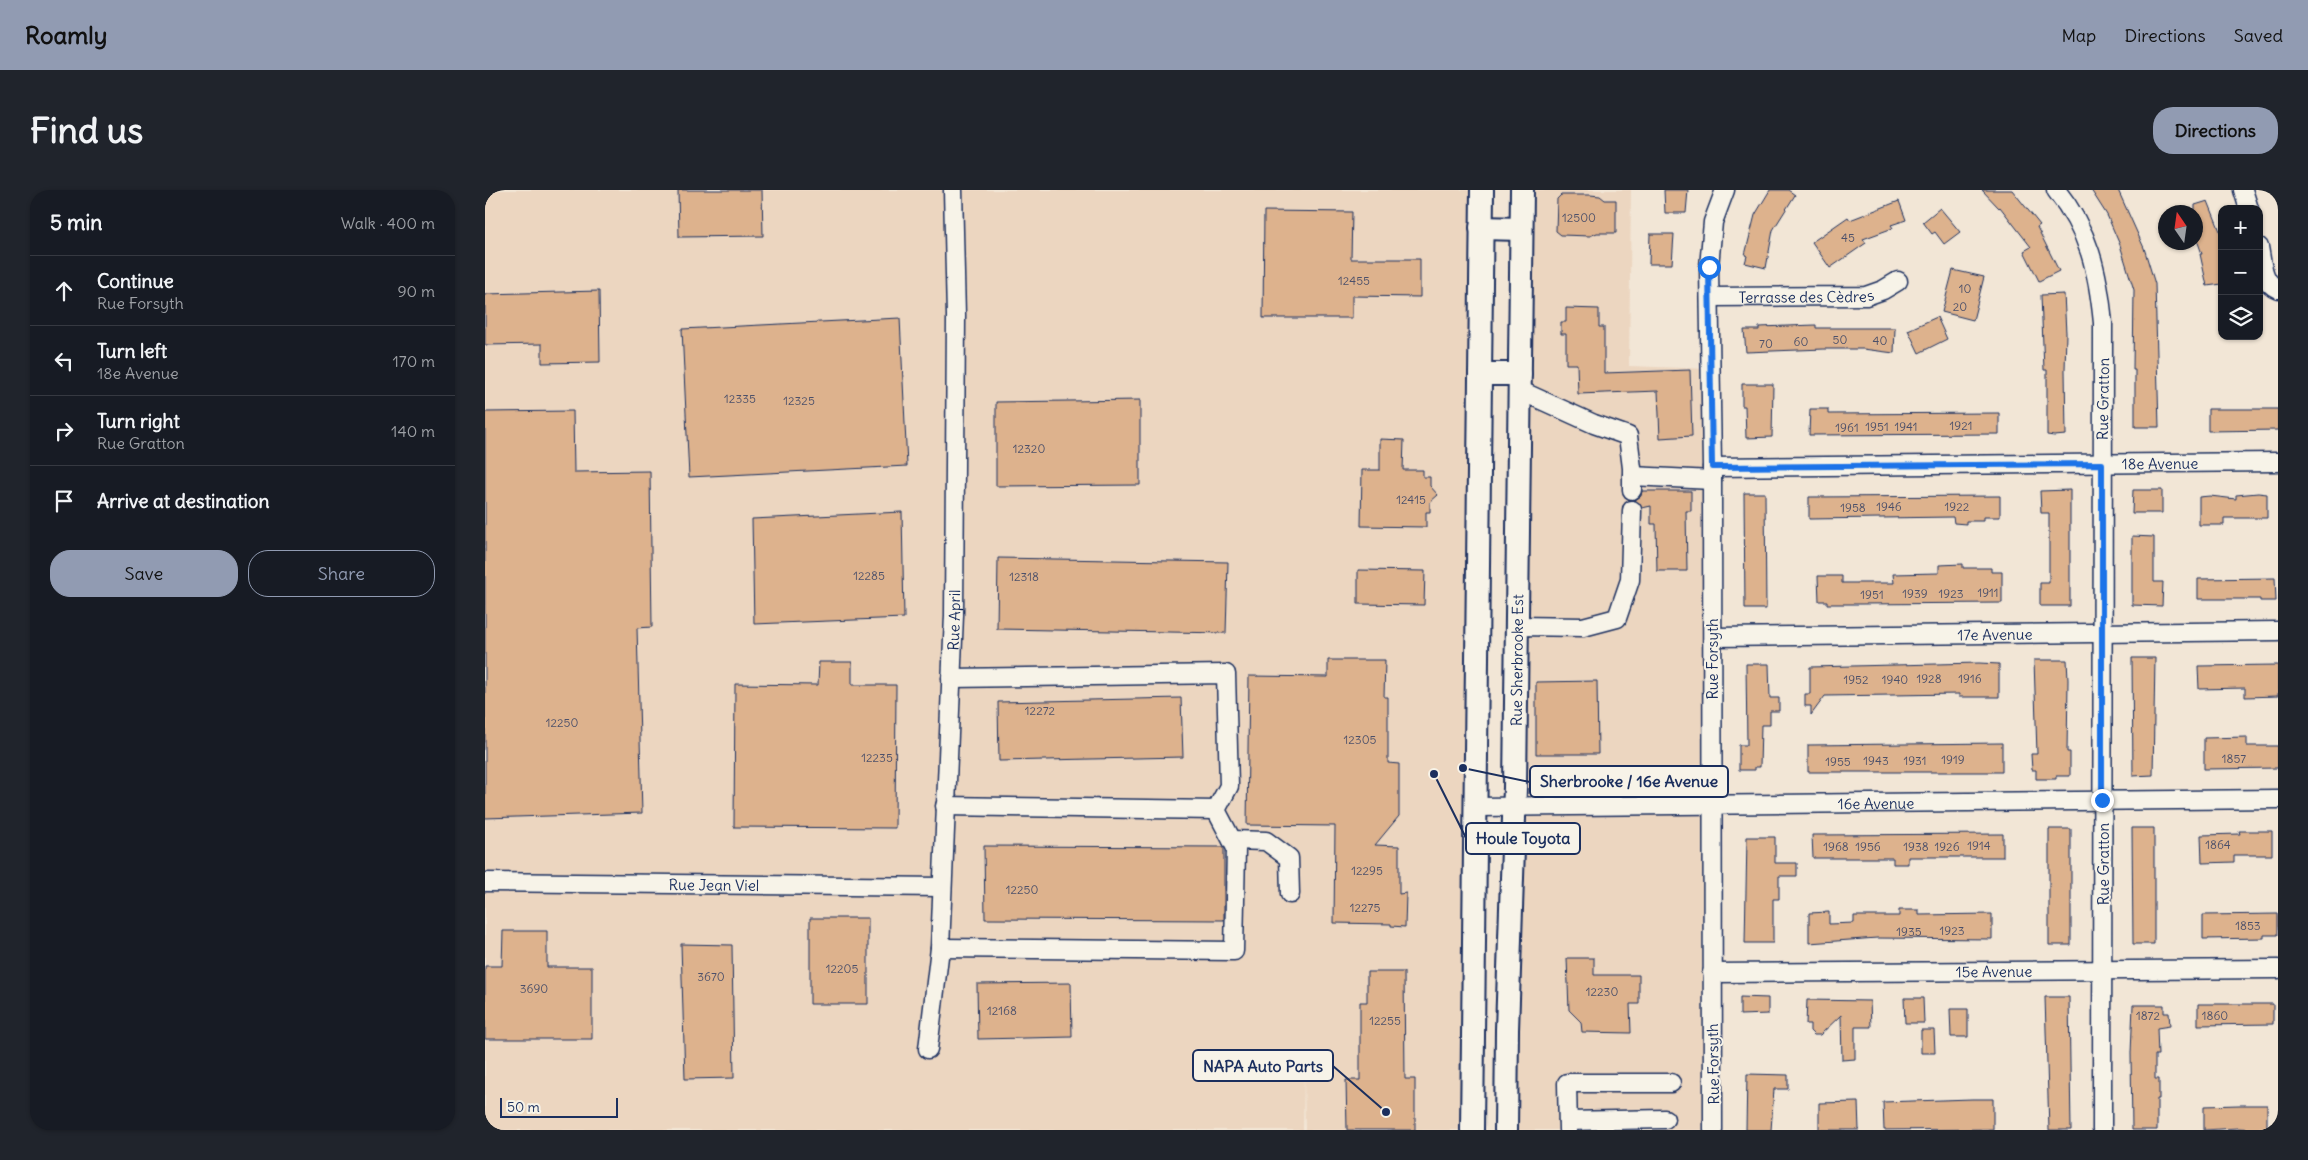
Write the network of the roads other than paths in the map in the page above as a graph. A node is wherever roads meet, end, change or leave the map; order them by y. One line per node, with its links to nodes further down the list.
1 (953, 190): 24 (street, Rue April)
2 (1482, 190): 8 (main road)
3 (1522, 190): 9 (main road, Rue Sherbrooke Est)
4 (2055, 190): 17 (street, Rue Gratton)
5 (2243, 190): 7 (street)
6 (1723, 192): 13 (street, Rue Forsyth)
7 (2248, 205)
8 (1481, 228): 9 (main road); 14 (main road)
9 (1521, 229): 15 (main road, Rue Sherbrooke Est)
10 (2260, 250): 12 (street)
11 (1898, 280): 13 (street, Terrasse des Cèdres)
12 (2278, 288)
13 (1711, 297): 18 (street, Rue Forsyth)
14 (1480, 374): 15 (main road); 30 (main road)
15 (1519, 382): 18 (street, 18e Avenue); 20 (main road, Rue Sherbrooke Est)
16 (2278, 462): 17 (street, 18e Avenue)
17 (2102, 464): 18 (street, 18e Avenue); 22 (street, Rue Gratton)
18 (1712, 473): 23 (street, Rue Forsyth)
19 (1632, 510): 20 (street)
20 (1517, 626): 29 (main road, Rue Sherbrooke Est)
21 (2278, 631): 22 (street, 17e Avenue)
22 (2103, 632): 23 (street, 17e Avenue); 26 (street, Rue Gratton)
23 (1713, 637): 27 (street, Rue Forsyth)
24 (951, 678): 28 (street, Rue April); 31 (street)
25 (2278, 798): 26 (street, 16e Avenue)
26 (2102, 800): 27 (street, 16e Avenue); 40 (street, Rue Gratton)
27 (1711, 805): 29 (street, 16e Avenue); 41 (street, Rue Forsyth)
28 (945, 806): 31 (street); 34 (street, Rue April)
29 (1514, 807): 30 (street, 16e Avenue); 37 (main road, Rue Sherbrooke Est)
30 (1475, 808): 36 (main road)
31 (1216, 810): 32 (street)
32 (1232, 840): 35 (street); 38 (street)
33 (485, 882): 34 (street, Rue Jean Viel)
34 (942, 887): 38 (street, Rue April)
35 (1290, 894)
36 (1474, 923): 37 (main road); 42 (main road)
37 (1510, 924): 43 (main road, Rue Sherbrooke Est)
38 (940, 948): 44 (street, Rue April)
39 (2278, 969): 40 (street, 15e Avenue)
40 (2103, 971): 41 (street, 15e Avenue); 51 (street, Rue Gratton)
41 (1712, 973): 50 (street, Rue Forsyth)
42 (1473, 1030): 43 (main road); 48 (main road)
43 (1507, 1030): 49 (main road, Rue Sherbrooke Est)
44 (928, 1049)
45 (1671, 1083): 47 (street)
46 (1665, 1119): 47 (street)
47 (1568, 1125)
48 (1472, 1130)
49 (1506, 1130)
50 (1713, 1130)
51 (2101, 1130)

